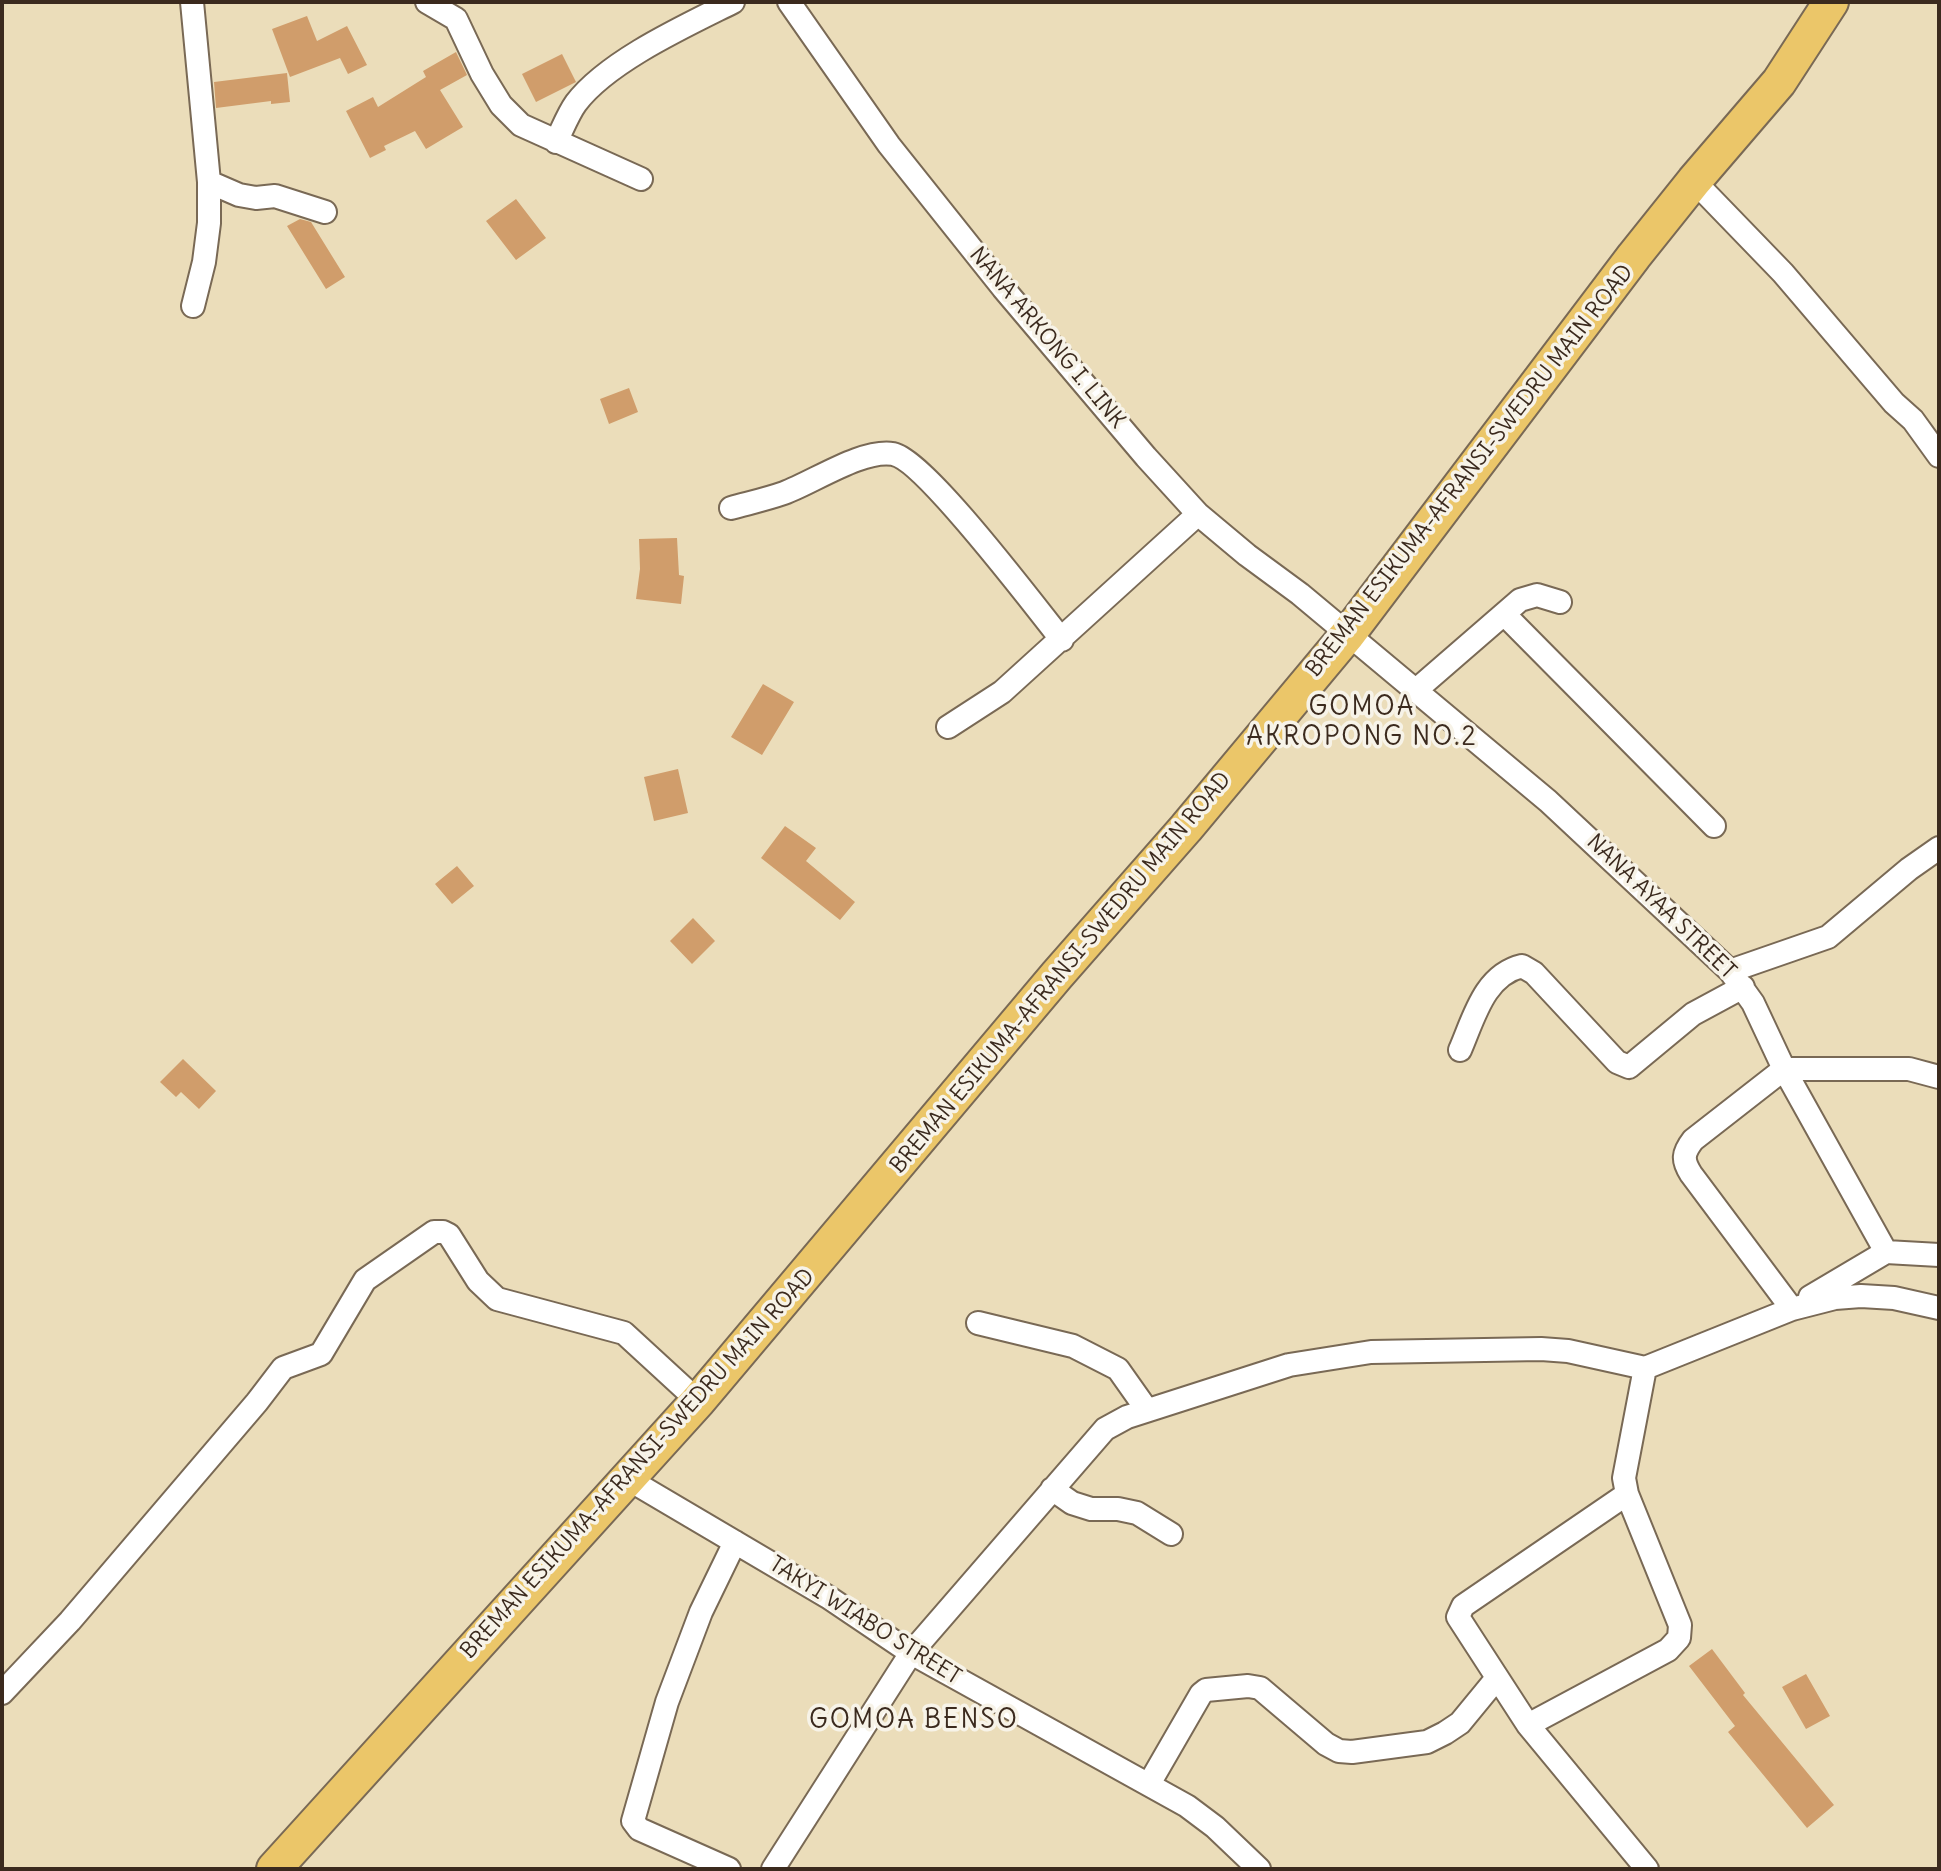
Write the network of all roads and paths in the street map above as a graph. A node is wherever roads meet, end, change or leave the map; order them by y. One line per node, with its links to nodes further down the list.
1 (192, 2): 9 (street)
2 (427, 2): 6 (street)
3 (733, 2): 6 (street)
4 (789, 2): 14 (street, NANA ARKONG I. LINK)
5 (1831, 2): 8 (main road, BREMAN ESIKUMA-AFRANSI-SWEDRU MAIN ROAD)
6 (556, 142): 7 (street)
7 (641, 179)
8 (1694, 181): 12 (street); 17 (main road, BREMAN ESIKUMA-AFRANSI-SWEDRU MAIN ROAD)
9 (209, 182): 10 (street); 11 (street)
10 (325, 212)
11 (193, 306)
12 (1939, 456)
13 (731, 508): 18 (street)
14 (1198, 514): 17 (street, NANA ARKONG I. LINK); 18 (street)
15 (1560, 602): 16 (street)
16 (1504, 614): 19 (street); 21 (street)
17 (1348, 634): 19 (street, NANA AYAA STREET); 33 (main road, BREMAN ESIKUMA-AFRANSI-SWEDRU MAIN ROAD)
18 (1062, 640): 20 (street)
19 (1415, 691): 23 (street, NANA AYAA STREET)
20 (948, 727)
21 (1714, 826)
22 (1939, 848): 23 (street)
23 (1737, 979): 24 (street); 25 (street, NANA AYAA STREET)
24 (1460, 1050)
25 (1784, 1069): 26 (street); 27 (street, NANA AYAA STREET); 30 (street)
26 (1939, 1077)
27 (1886, 1252): 28 (street); 30 (street)
28 (1939, 1255)
29 (1939, 1308): 30 (street)
30 (1792, 1309): 32 (street)
31 (978, 1323): 34 (street)
32 (1645, 1368): 34 (street); 37 (street)
33 (698, 1401): 35 (main road, BREMAN ESIKUMA-AFRANSI-SWEDRU MAIN ROAD); 42 (street)
34 (1147, 1410): 36 (street)
35 (628, 1479): 39 (street, TAKYI WIABO STREET); 45 (main road, BREMAN ESIKUMA-AFRANSI-SWEDRU MAIN ROAD)
36 (1052, 1489): 38 (street); 40 (street)
37 (1627, 1494): 41 (street); 43 (street)
38 (1171, 1534)
39 (735, 1542): 40 (street, TAKYI WIABO STREET); 46 (street)
40 (911, 1653): 44 (street, TAKYI WIABO STREET); 47 (street)
41 (1497, 1678): 43 (street); 44 (street)
42 (2, 1693)
43 (1528, 1725): 49 (street)
44 (1149, 1784): 48 (street, TAKYI WIABO STREET)
45 (274, 1869)
46 (729, 1869)
47 (773, 1869)
48 (1259, 1869)
49 (1647, 1869)

